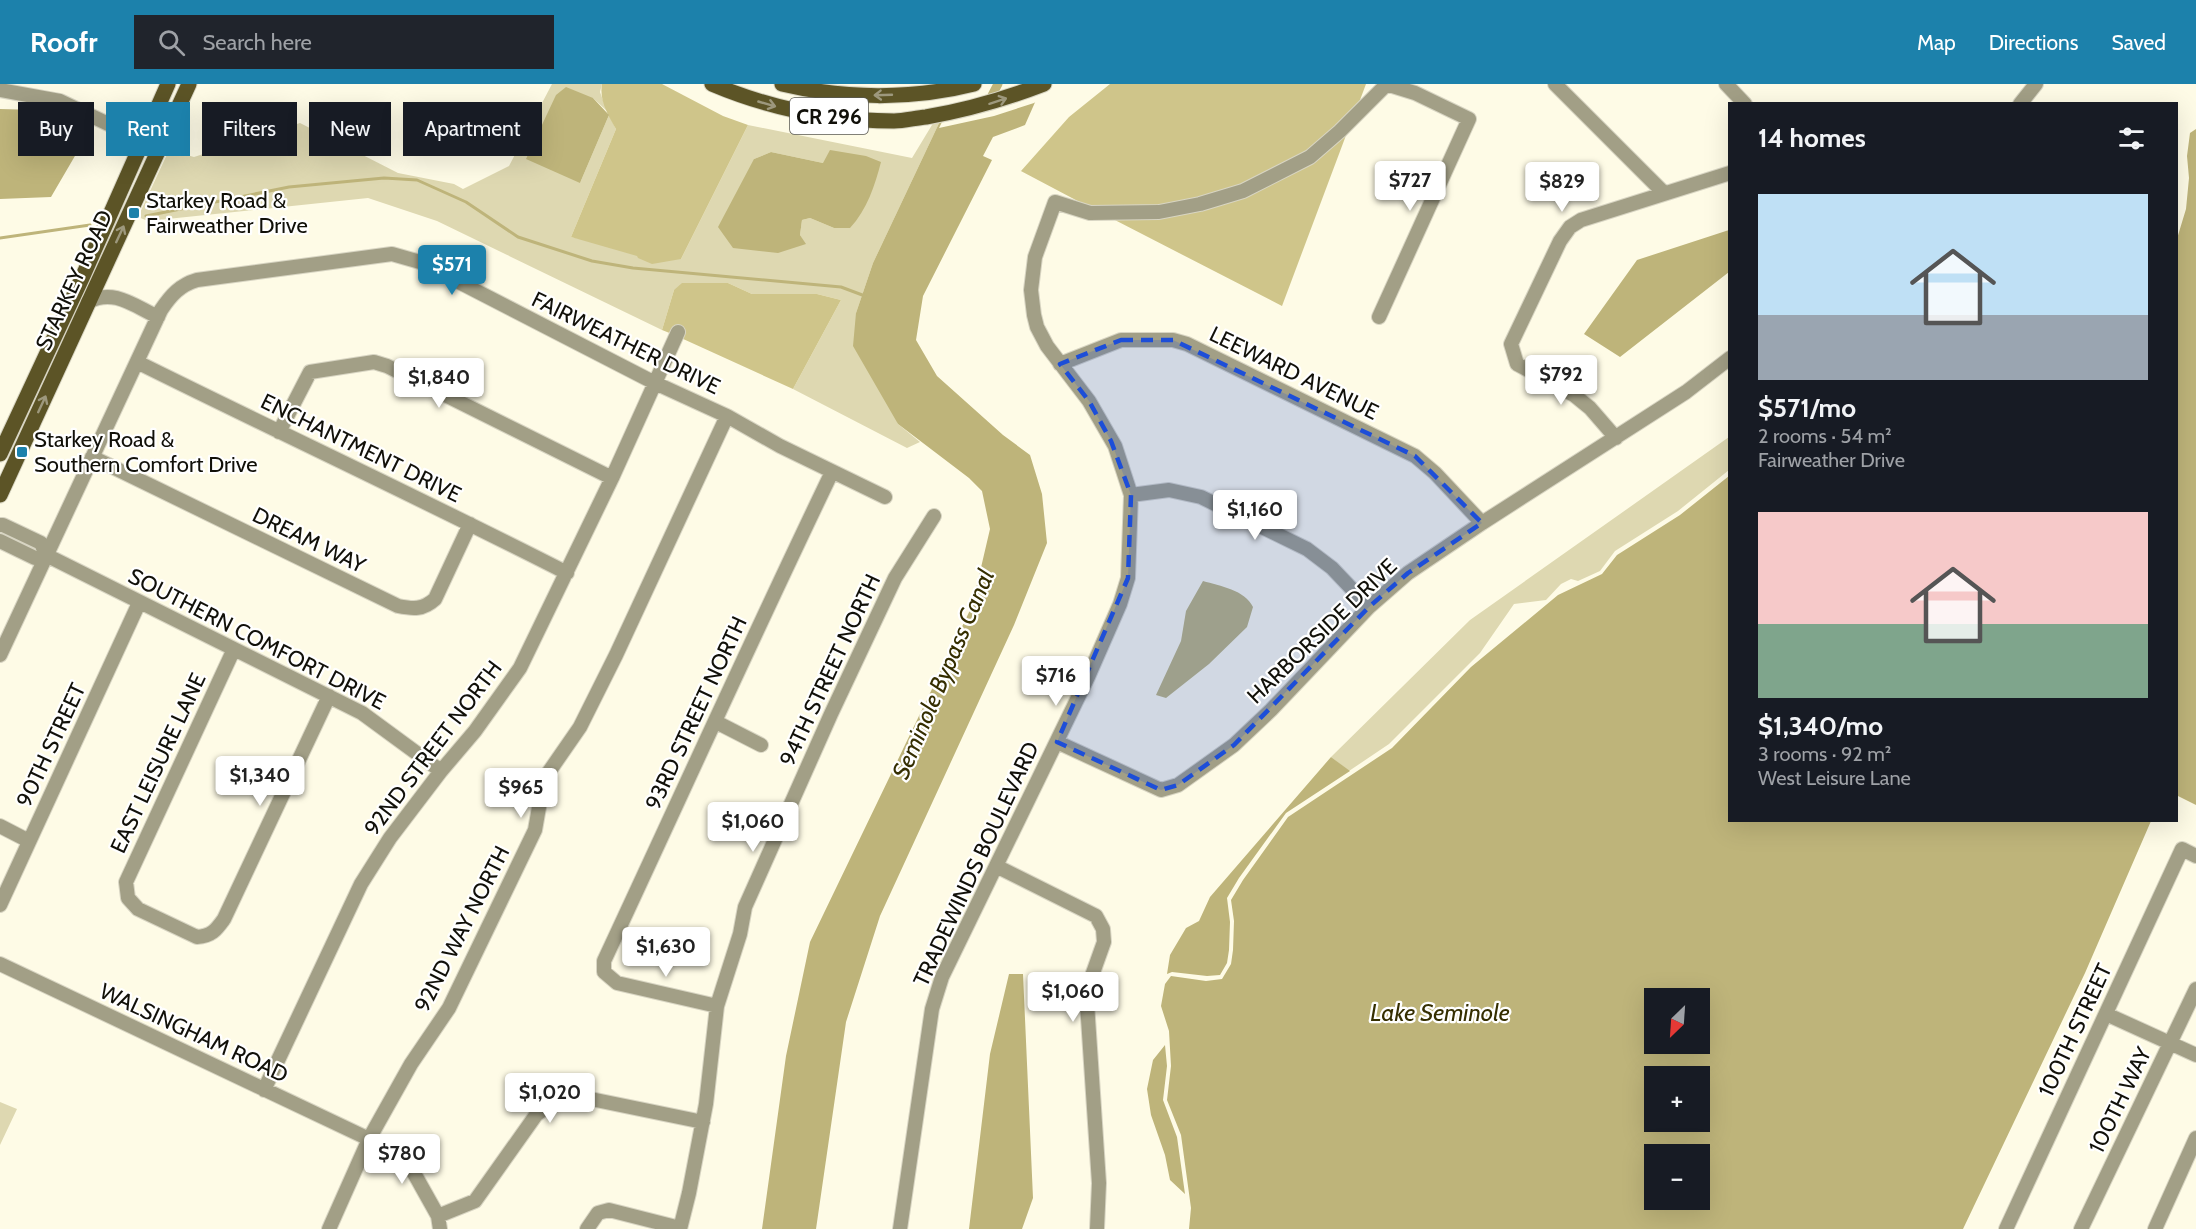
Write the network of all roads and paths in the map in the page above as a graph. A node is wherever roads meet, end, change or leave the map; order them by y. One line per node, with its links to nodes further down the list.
1 (168, 84): 12 (main road, STARKEY ROAD)
2 (189, 84): 20 (main road, STARKEY ROAD)
3 (712, 84): 5 (main road, CR 296, one-way to 5)
4 (782, 84): 10 (main road, CR 296, one-way to 4)
5 (1044, 84)
6 (1386, 84): 25 (street); 30 (street, TRADEWINDS BOULEVARD)
7 (1555, 84): 19 (street)
8 (1726, 84): 13 (street)
9 (2036, 84): 14 (street)
10 (968, 86)
11 (0, 90): 15 (street)
12 (160, 102)
13 (1743, 102)
14 (2022, 102)
15 (106, 123)
16 (136, 156): 22 (main road, STARKEY ROAD)
17 (144, 156): 20 (main road)
18 (1728, 174): 19 (street)
19 (1664, 193): 34 (street)
20 (135, 201): 21 (main road, STARKEY ROAD, one-way to 20)
21 (104, 267): 22 (main road, STARKEY ROAD); 23 (street)
22 (89, 282): 24 (main road, STARKEY ROAD); 35 (main road, STARKEY ROAD)
23 (111, 295): 24 (street); 26 (street)
24 (88, 302): 39 (main road, STARKEY ROAD, one-way to 24)
25 (1379, 316)
26 (158, 317): 29 (street, FAIRWEATHER DRIVE); 31 (street, FAIRWEATHER DRIVE)
27 (678, 332): 31 (street, 92ND STREET NORTH)
28 (1728, 360): 34 (street, HARBORSIDE DRIVE)
29 (137, 362): 33 (street, ENCHANTMENT DRIVE); 36 (street, FAIRWEATHER DRIVE)
30 (1060, 364): 40 (street, TRADEWINDS BOULEVARD); 43 (street, LEEWARD AVENUE)
31 (655, 383): 32 (street, FAIRWEATHER DRIVE); 38 (street, 92ND STREET NORTH)
32 (727, 416): 37 (street, FAIRWEATHER DRIVE); 72 (street, 92ND WAY NORTH)
33 (279, 432): 38 (street); 44 (street, ENCHANTMENT DRIVE)
34 (1616, 438): 43 (street, HARBORSIDE DRIVE)
35 (0, 454)
36 (92, 457): 44 (street, DREAM WAY); 47 (street, FAIRWEATHER DRIVE)
37 (832, 472): 41 (street, FAIRWEATHER DRIVE); 54 (street, 93RD STREET NORTH)
38 (612, 478): 48 (street, 92ND STREET NORTH)
39 (0, 495)
40 (1131, 495): 50 (street); 55 (street, TRADEWINDS BOULEVARD)
41 (885, 497)
42 (934, 516): 65 (street, 94TH STREET NORTH)
43 (1482, 523): 50 (street, HARBORSIDE DRIVE)
44 (470, 524): 48 (street, ENCHANTMENT DRIVE)
45 (0, 525): 47 (street, SOUTHERN COMFORT DRIVE)
46 (0, 541): 47 (street, SOUTHERN COMFORT DRIVE)
47 (46, 555): 49 (street, SOUTHERN COMFORT DRIVE); 52 (street, FAIRWEATHER DRIVE)
48 (567, 573): 57 (street, 92ND STREET NORTH)
49 (140, 603): 51 (street, SOUTHERN COMFORT DRIVE); 59 (street, 90TH STREET)
50 (1369, 607): 55 (street, HARBORSIDE DRIVE)
51 (234, 649): 53 (street, SOUTHERN COMFORT DRIVE); 53 (street, EAST LEISURE LANE)
52 (0, 655)
53 (329, 696): 57 (street, SOUTHERN COMFORT DRIVE)
54 (716, 722): 56 (street); 65 (street, 93RD STREET NORTH)
55 (1057, 742): 61 (street, TRADEWINDS BOULEVARD)
56 (761, 745)
57 (441, 771): 69 (street, 92ND STREET NORTH)
58 (0, 826): 59 (street)
59 (29, 841): 62 (street, 90TH STREET)
60 (2196, 856): 66 (street, 100TH STREET)
61 (996, 866): 77 (street, TRADEWINDS BOULEVARD); 78 (street)
62 (0, 905)
63 (0, 964): 69 (street, WALSINGHAM ROAD)
64 (2196, 989): 67 (street, 100TH WAY)
65 (717, 1006): 70 (street, 94TH STREET NORTH)
66 (2106, 1014): 67 (street); 79 (street, 100TH STREET)
67 (2170, 1043): 68 (street); 80 (street, 100TH WAY)
68 (2196, 1055)
69 (264, 1090): 72 (street, WALSINGHAM ROAD)
70 (703, 1122): 73 (street); 76 (street, 94TH STREET NORTH)
71 (2196, 1138): 81 (street)
72 (369, 1140): 73 (street, WALSINGHAM ROAD); 74 (street, 92ND WAY NORTH)
73 (439, 1223)
74 (329, 1229)
75 (587, 1229): 76 (street)
76 (680, 1229)
77 (900, 1229)
78 (1097, 1229)
79 (2006, 1229)
80 (2081, 1229)
81 (2155, 1229)

